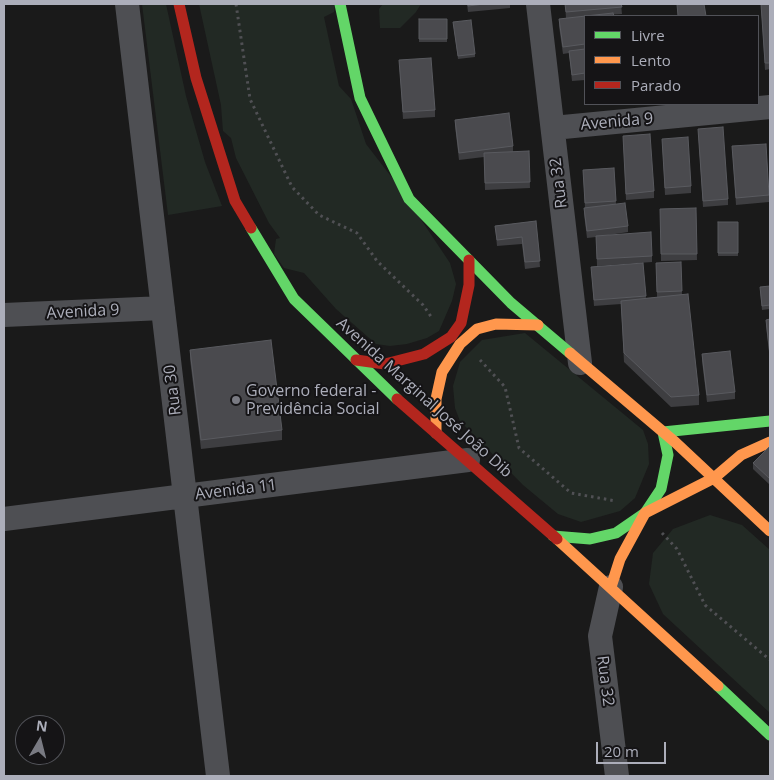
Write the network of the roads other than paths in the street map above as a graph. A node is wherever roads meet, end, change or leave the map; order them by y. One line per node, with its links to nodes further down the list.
1 (127, 4): 8 (street, Rua 30)
2 (179, 4): 11 (main road, Avenida Marginal José João Dib)
3 (340, 4): 7 (main road)
4 (538, 4): 6 (street, Rua 32)
5 (770, 107): 6 (street, Avenida 9)
6 (552, 128): 12 (street, Rua 32)
7 (469, 260): 10 (main road); 11 (main road)
8 (163, 308): 9 (street, Avenida 9); 19 (street, Rua 30)
9 (4, 315)
10 (538, 325): 12 (main road); 15 (main road)
11 (356, 360): 15 (main road, Avenida Marginal José João Dib)
12 (580, 363): 14 (main road)
13 (770, 421): 14 (main road)
14 (663, 432): 18 (main road); 20 (main road)
15 (436, 434): 17 (main road, Avenida Marginal José João Dib)
16 (770, 442): 18 (main road)
17 (468, 460): 19 (street, Avenida 11); 23 (main road, Avenida Marginal José João Dib)
18 (714, 478): 20 (main road); 22 (main road)
19 (185, 496): 21 (street, Avenida 11); 26 (street, Rua 30)
20 (645, 513): 23 (main road); 24 (main road)
21 (4, 519)
22 (770, 531)
23 (553, 536): 24 (main road, Avenida Marginal José João Dib)
24 (611, 587): 25 (main road, Avenida Marginal José João Dib); 27 (street, Rua 32)
25 (770, 735)
26 (218, 776)
27 (617, 776)

